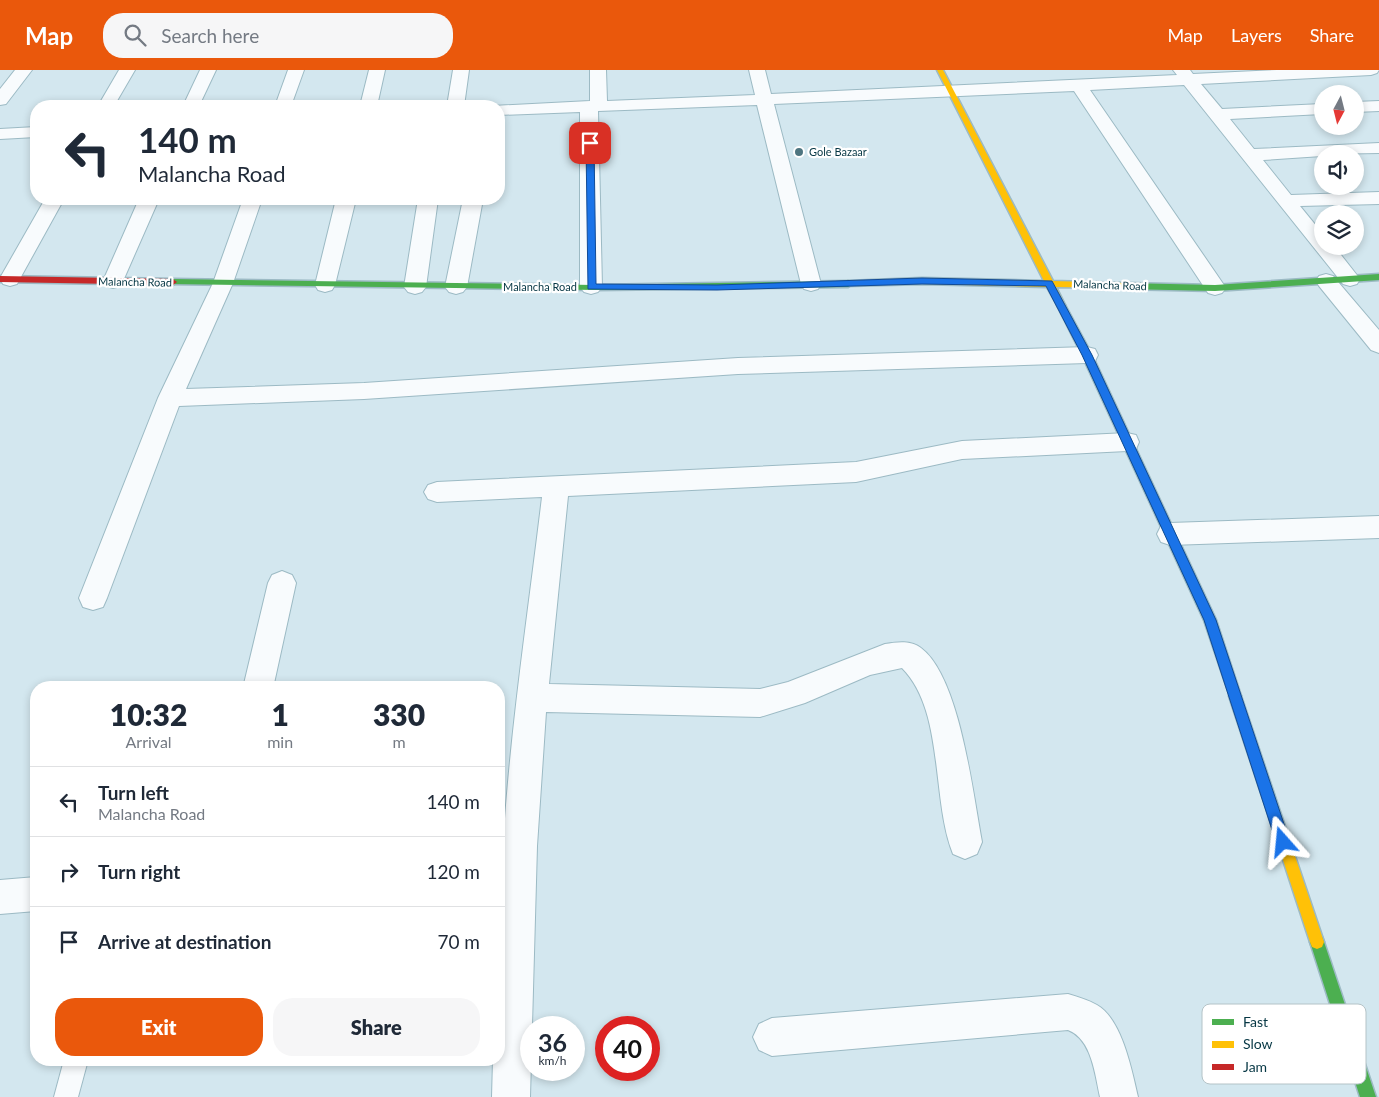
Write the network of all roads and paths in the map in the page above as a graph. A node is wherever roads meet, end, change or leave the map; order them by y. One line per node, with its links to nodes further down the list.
1 (24, 70): 14 (street)
2 (127, 70): 15 (street)
3 (208, 70): 16 (street)
4 (296, 70): 17 (street)
5 (376, 70): 18 (street)
6 (461, 70): 19 (street)
7 (598, 70): 21 (street)
8 (757, 70): 20 (street)
9 (940, 70): 13 (main road)
10 (1371, 70): 11 (street)
11 (1184, 75): 12 (street); 26 (street)
12 (1079, 86): 13 (street); 53 (street)
13 (952, 92): 20 (street); 47 (main road)
14 (0, 100)
15 (110, 100)
16 (194, 100)
17 (285, 100)
18 (369, 100)
19 (457, 100)
20 (764, 100): 21 (street); 48 (street)
21 (594, 106): 25 (street); 52 (street)
22 (1379, 106): 23 (street)
23 (1364, 107)
24 (1314, 109): 26 (street)
25 (505, 110)
26 (1216, 115): 30 (street)
27 (30, 132): 28 (street)
28 (0, 134)
29 (1379, 148): 30 (street)
30 (1249, 155): 32 (street)
31 (1379, 198): 32 (street)
32 (1286, 201): 39 (street)
33 (50, 205): 42 (street)
34 (147, 205): 44 (street)
35 (250, 205): 46 (street)
36 (345, 205): 49 (street)
37 (427, 205): 50 (street)
38 (472, 205): 51 (street)
39 (1314, 235)
40 (1330, 255): 43 (street)
41 (1379, 278): 43 (main road, Malancha Road)
42 (5, 279): 44 (main road, Malancha Road)
43 (1350, 279): 45 (main road, Malancha Road)
44 (113, 281): 46 (main road, Malancha Road)
45 (1326, 281): 53 (main road, Malancha Road); 54 (street)
46 (223, 283): 49 (main road, Malancha Road); 56 (street)
47 (1049, 283): 48 (main road, Malancha Road); 53 (main road, Malancha Road); 55 (main road)
48 (811, 284): 52 (main road, Malancha Road)
49 (325, 285): 50 (main road, Malancha Road)
50 (415, 287): 51 (main road, Malancha Road)
51 (456, 287): 52 (main road, Malancha Road)
52 (591, 287)
53 (1215, 288)
54 (1379, 345)
55 (1087, 355): 56 (street); 57 (main road)
56 (170, 398): 63 (street)
57 (1127, 442): 58 (street); 61 (main road)
58 (556, 486): 59 (street); 65 (street)
59 (437, 492)
60 (1379, 527): 61 (street)
61 (1170, 534): 69 (main road)
62 (282, 583): 64 (street)
63 (93, 598)
64 (260, 681)
65 (532, 698): 66 (street); 74 (street)
66 (965, 842)
67 (30, 894): 68 (street)
68 (0, 897)
69 (1337, 1004)
70 (772, 1037): 75 (street)
71 (74, 1066): 73 (lane)
72 (1364, 1084): 76 (main road)
73 (66, 1097)
74 (511, 1097)
75 (1119, 1097)
76 (1368, 1097)

